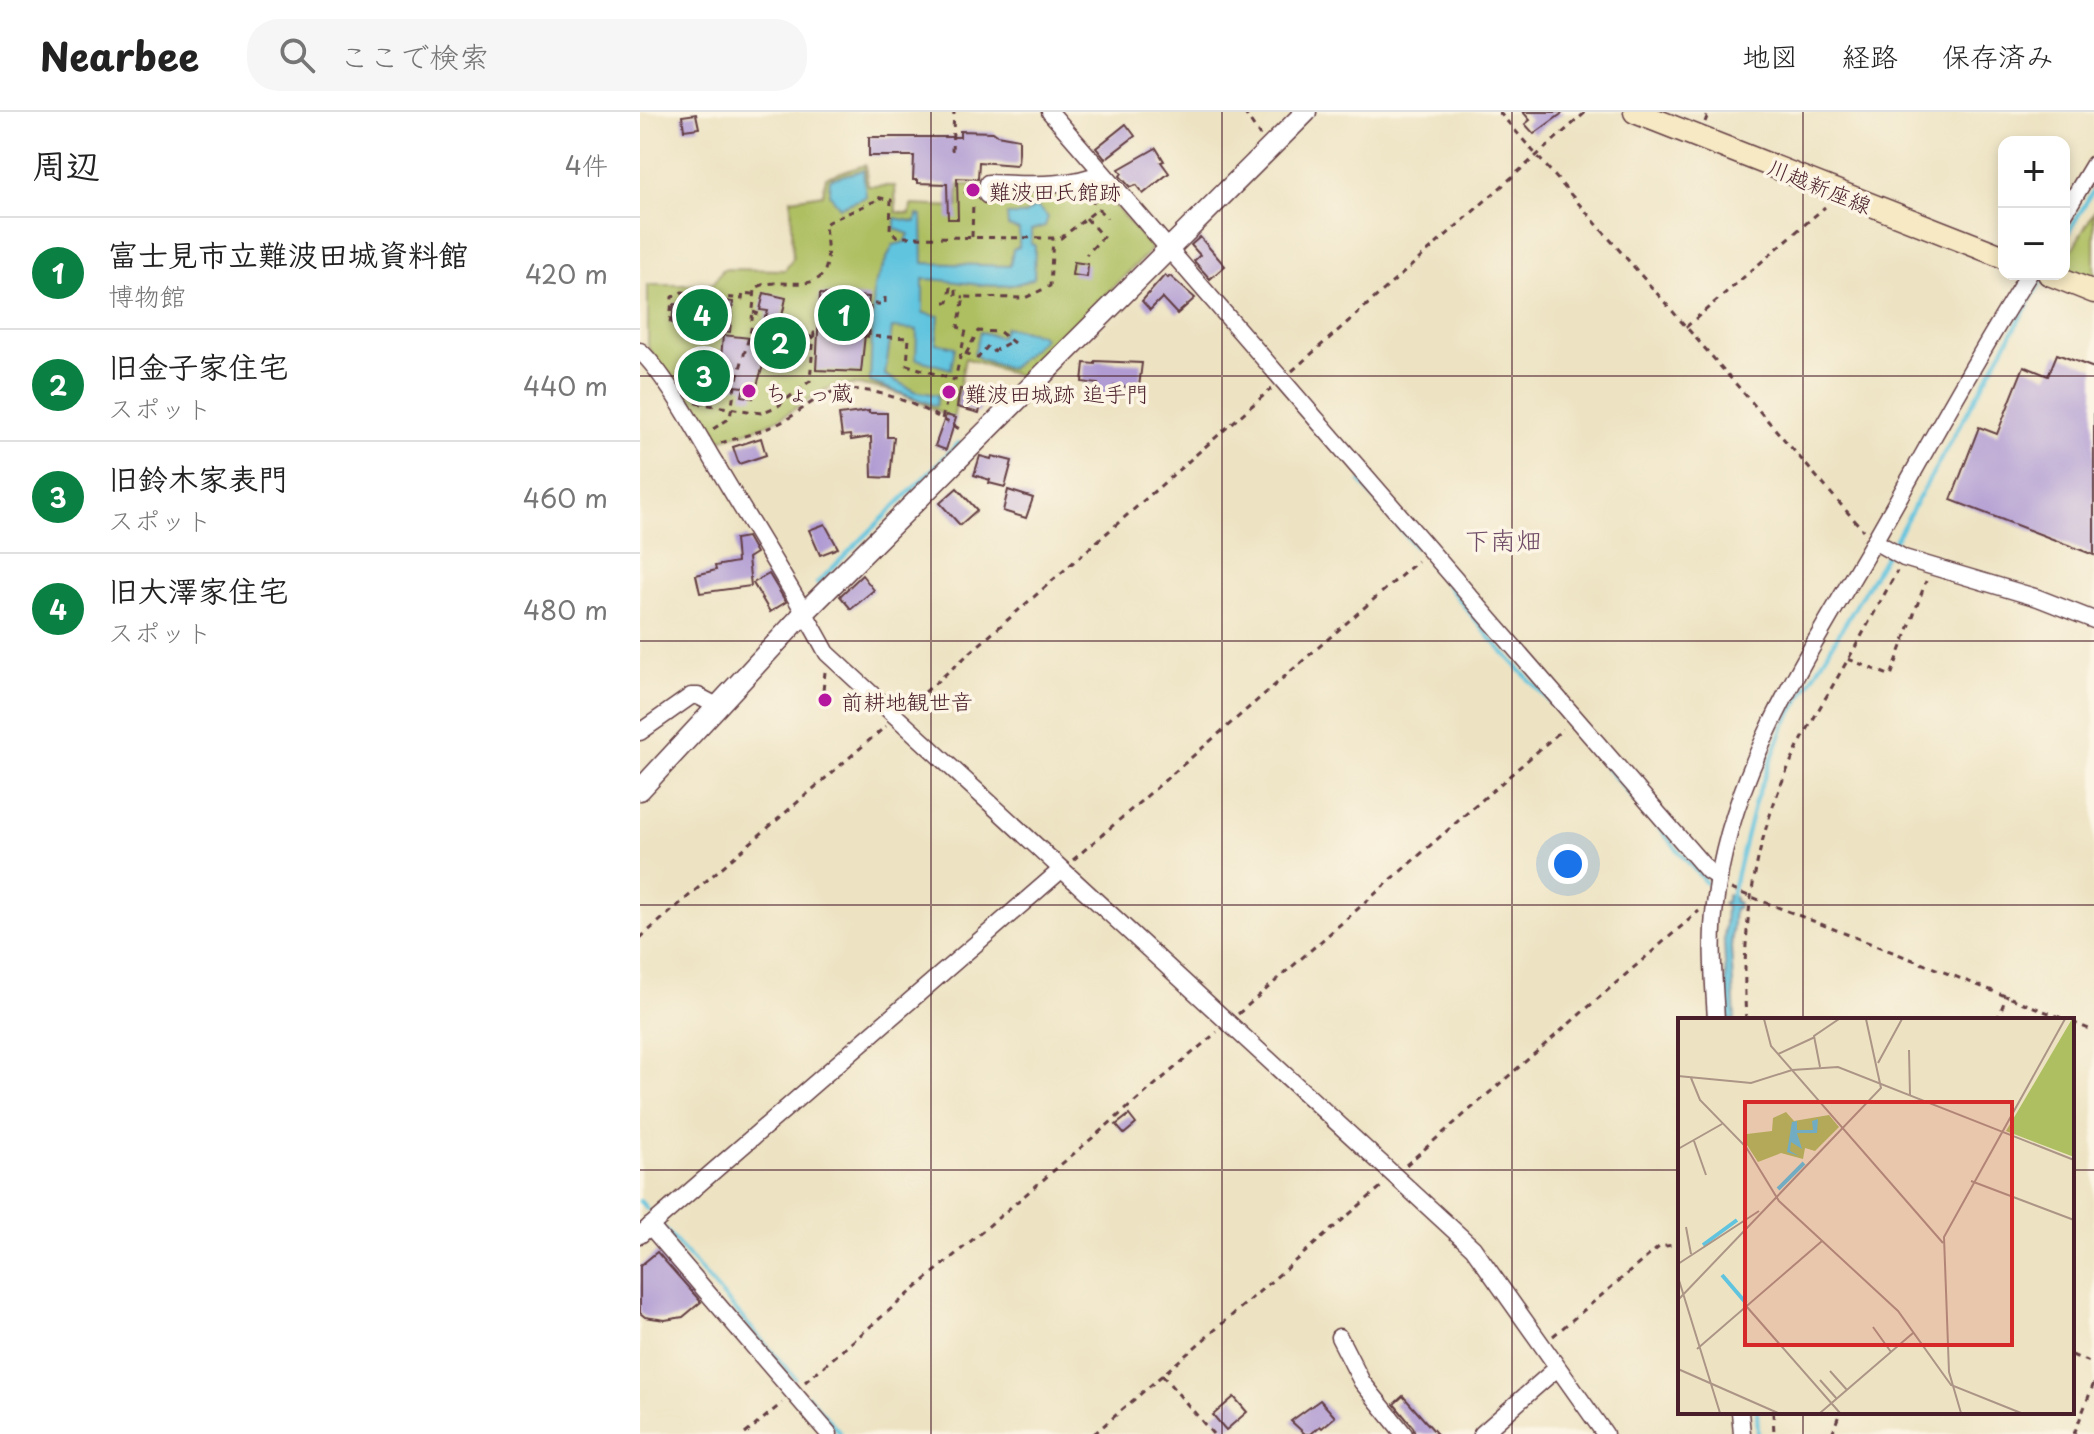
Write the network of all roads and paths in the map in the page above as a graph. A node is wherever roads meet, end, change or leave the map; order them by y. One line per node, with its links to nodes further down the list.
1 (954, 112): 9 (path)
2 (1050, 112): 12 (street)
3 (1244, 112): 8 (path)
4 (1306, 112): 8 (street)
5 (1499, 112): 10 (path)
6 (1586, 112): 10 (path)
7 (1635, 112): 13 (main road, 川越新座線)
8 (1269, 150): 21 (street)
9 (952, 151)
10 (1537, 156): 32 (path); 39 (path)
11 (2094, 164): 15 (street)
12 (1101, 173): 14 (street); 21 (street)
13 (1841, 193): 23 (main road, 川越新座線); 32 (path)
14 (987, 195)
15 (2068, 208)
16 (973, 212): 19 (path)
17 (1086, 218): 18 (path); 20 (path); 22 (path)
18 (1107, 218)
19 (972, 237): 20 (path); 27 (path)
20 (1053, 238): 29 (path)
21 (1169, 248): 39 (street); 47 (street)
22 (1086, 255)
23 (1998, 255)
24 (2026, 280): 49 (street)
25 (2064, 280): 26 (main road)
26 (2094, 292)
27 (754, 294): 31 (path); 37 (path)
28 (885, 296): 38 (path)
29 (964, 297): 30 (path); 36 (path)
30 (945, 302)
31 (753, 312): 34 (path); 45 (path)
32 (1686, 327): 49 (path)
33 (818, 333): 34 (path)
34 (814, 338): 45 (path)
35 (640, 351): 48 (street)
36 (964, 353): 36 (path); 38 (path)
37 (704, 368)
38 (951, 379): 41 (path)
39 (1282, 380): 50 (street); 59 (path)
40 (703, 384): 44 (path)
41 (950, 387)
42 (948, 396): 46 (path)
43 (692, 402): 44 (path)
44 (703, 404): 45 (path)
45 (731, 408): 48 (path)
46 (942, 419): 47 (path); 48 (path)
47 (977, 440): 53 (street)
48 (702, 442): 53 (street)
49 (1877, 543): 51 (street); 64 (street)
50 (1429, 551): 60 (street); 63 (path)
51 (1901, 556): 52 (street); 56 (path)
52 (1931, 566): 54 (street); 56 (path)
53 (805, 612): 55 (street); 58 (street)
54 (2094, 620)
55 (827, 653): 57 (path); 59 (street)
56 (1848, 659): 65 (path)
57 (826, 696)
58 (717, 706): 61 (street); 62 (street)
59 (897, 717): 63 (street); 67 (path)
60 (1576, 718): 64 (street); 73 (path)
61 (640, 732)
62 (640, 790)
63 (1061, 870): 73 (street); 77 (street)
64 (1719, 878): 66 (street)
65 (1750, 896): 68 (path); 70 (path)
66 (1714, 907): 69 (street); 76 (path)
67 (640, 938)
68 (2007, 995): 71 (path); 72 (path)
69 (1716, 1018)
70 (1746, 1018)
71 (1998, 1018)
72 (2063, 1018)
73 (1227, 1023): 76 (street); 86 (path)
74 (2074, 1023): 75 (path)
75 (2094, 1031)
76 (1394, 1176): 80 (street); 84 (path)
77 (645, 1230): 86 (street)
78 (1678, 1244): 80 (path)
79 (1339, 1337): 94 (street)
80 (1541, 1346): 83 (street)
81 (2074, 1356): 82 (path)
82 (2094, 1364)
83 (1557, 1368): 95 (street); 96 (street)
84 (1162, 1375): 92 (path); 93 (path)
85 (2094, 1383): 100 (path)
86 (793, 1393): 90 (path); 91 (street)
87 (1740, 1414): 97 (street)
88 (1773, 1414): 98 (path)
89 (1839, 1414): 99 (path)
90 (745, 1434)
91 (829, 1434)
92 (1094, 1434)
93 (1213, 1434)
94 (1404, 1434)
95 (1482, 1434)
96 (1605, 1434)
97 (1742, 1434)
98 (1774, 1434)
99 (1832, 1434)
100 (2074, 1434)

